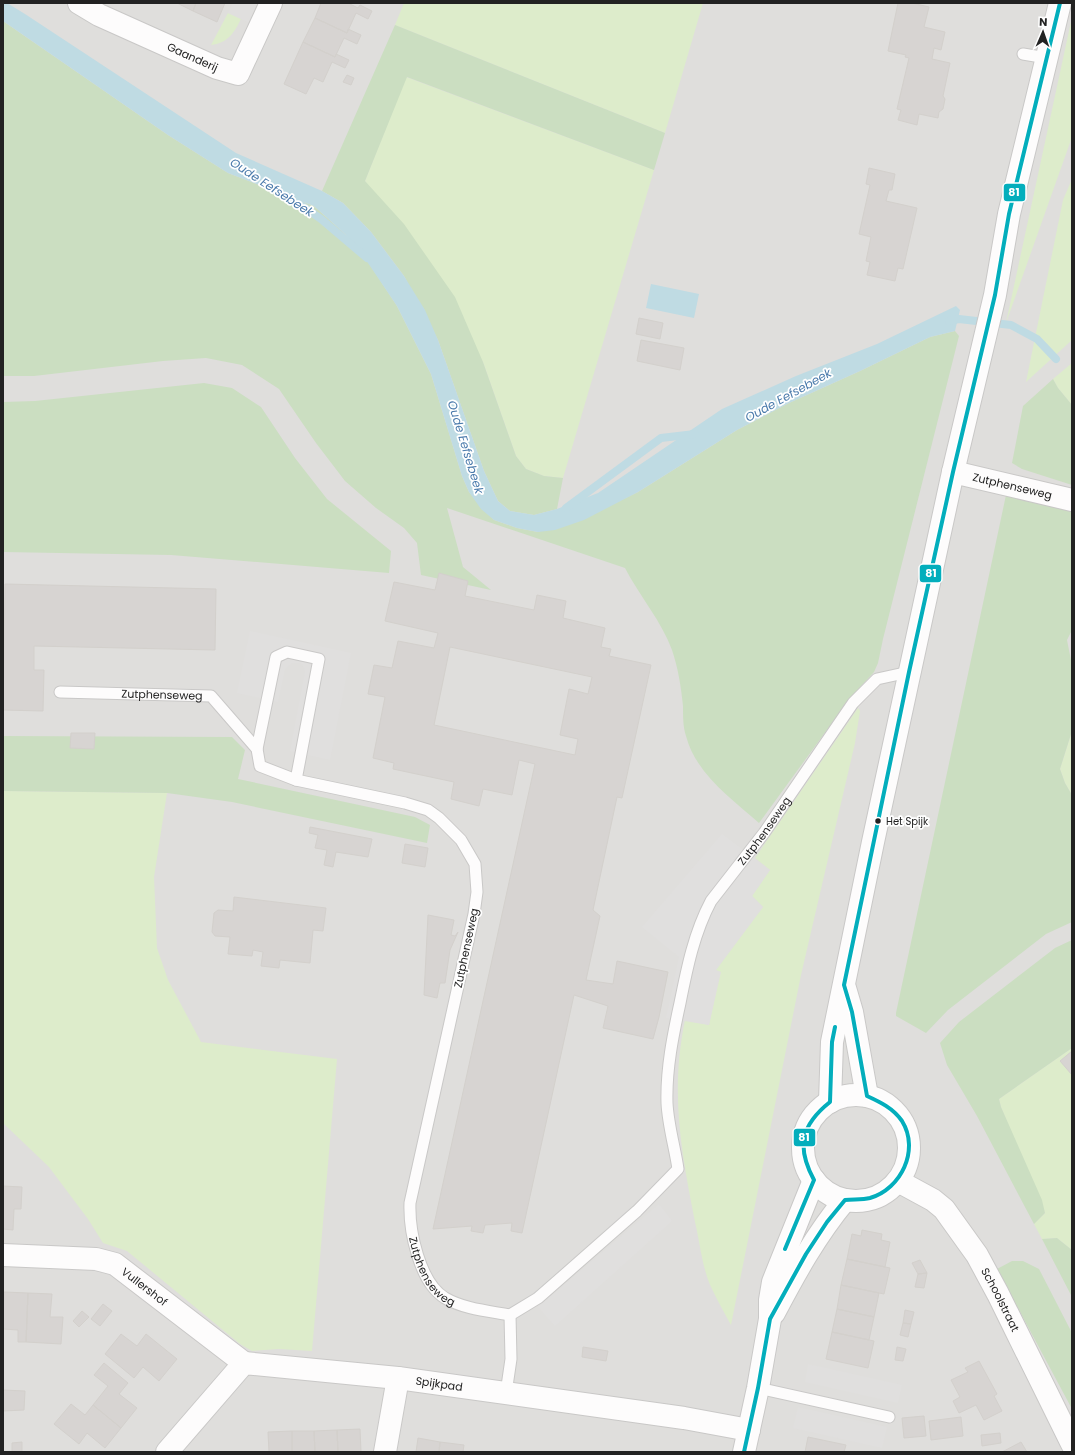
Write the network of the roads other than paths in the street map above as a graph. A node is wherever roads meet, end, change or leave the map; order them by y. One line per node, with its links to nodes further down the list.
1 (79, 3): 2 (street, Gaanderij)
2 (271, 3)
3 (1060, 3): 5 (street)
4 (1023, 54): 5 (lane)
5 (1047, 58): 6 (street)
6 (953, 472): 7 (street, Zutphenseweg); 8 (street)
7 (1072, 500)
8 (909, 672): 12 (street); 19 (lane, Zutphenseweg)
9 (60, 692): 10 (lane, Zutphenseweg)
10 (257, 749): 11 (lane, Zutphenseweg); 11 (lane)
11 (296, 780): 19 (lane, Zutphenseweg)
12 (844, 985): 13 (street); 14 (street)
13 (867, 1096): 14 (street); 16 (street)
14 (830, 1102): 15 (street)
15 (814, 1180): 17 (street); 20 (street)
16 (898, 1181): 17 (street); 27 (street, Schoolstraat)
17 (845, 1200): 20 (street)
18 (3, 1255): 21 (street, Vullershof)
19 (510, 1314): 24 (lane)
20 (770, 1320): 23 (street)
21 (244, 1364): 22 (street, Spijkpad); 28 (street)
22 (398, 1378): 24 (street, Spijkpad); 29 (street)
23 (758, 1388): 25 (lane); 26 (street)
24 (506, 1393): 26 (street, Spijkpad)
25 (889, 1417)
26 (748, 1430): 30 (street)
27 (1072, 1444)
28 (167, 1452)
29 (385, 1452)
30 (744, 1452)

